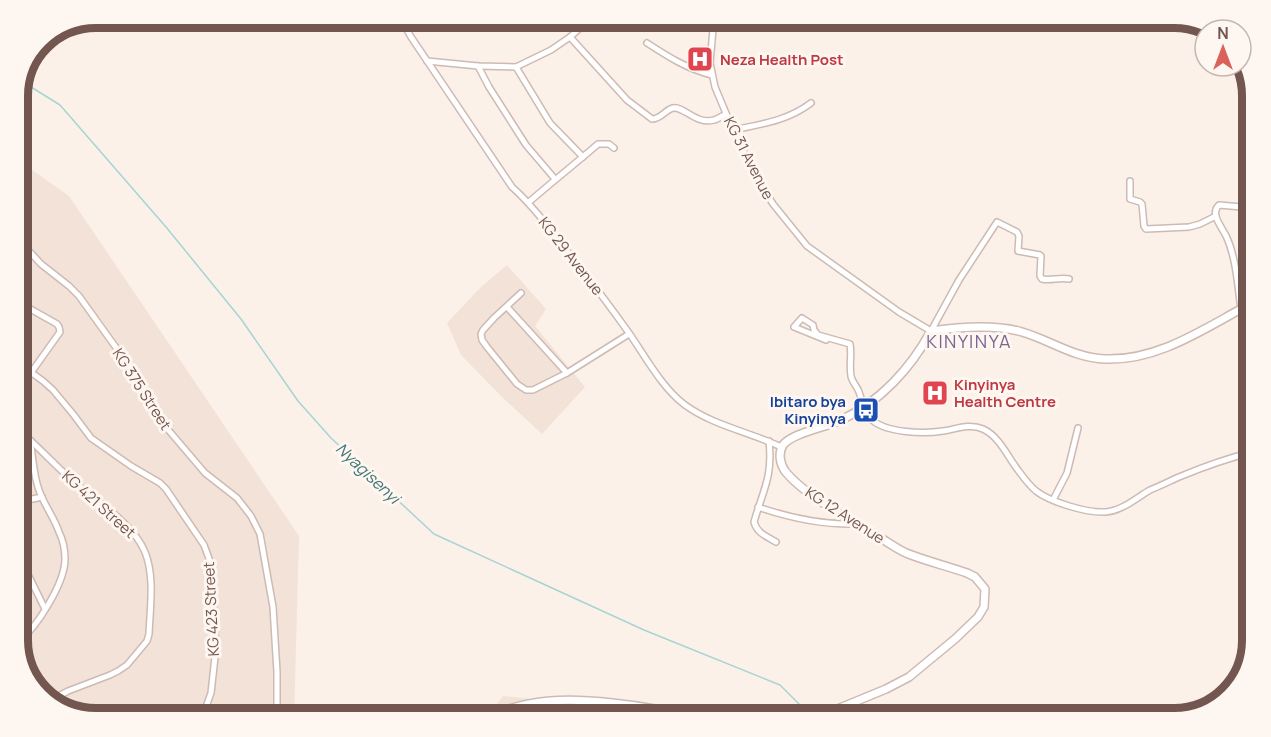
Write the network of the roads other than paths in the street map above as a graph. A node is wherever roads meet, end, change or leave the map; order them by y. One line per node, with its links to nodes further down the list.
1 (407, 29): 6 (street, KG 29 Avenue)
2 (579, 29): 4 (street)
3 (713, 29): 9 (street, KG 31 Avenue)
4 (570, 37): 8 (street); 11 (street)
5 (647, 43): 9 (street)
6 (428, 61): 7 (street); 17 (street, KG 29 Avenue)
7 (478, 66): 8 (street); 15 (street)
8 (516, 67): 14 (street)
9 (712, 75): 11 (street, KG 31 Avenue)
10 (811, 103): 12 (street)
11 (726, 114): 12 (street, KG 31 Avenue)
12 (733, 130): 26 (street, KG 31 Avenue)
13 (614, 148): 14 (street)
14 (583, 157): 15 (street)
15 (555, 179): 17 (street)
16 (1130, 181): 19 (street)
17 (529, 202): 27 (street, KG 29 Avenue)
18 (1242, 207): 19 (street)
19 (1216, 216): 25 (street)
20 (29, 251): 50 (street, KG 375 Street)
21 (1069, 279): 26 (street)
22 (521, 293): 23 (street)
23 (507, 307): 31 (street); 31 (street)
24 (29, 308): 30 (street)
25 (1241, 309): 26 (street)
26 (931, 331): 33 (street)
27 (629, 334): 31 (street); 36 (street, KG 29 Avenue)
28 (826, 340): 33 (street)
29 (29, 370): 30 (street, KG 423 Street)
30 (32, 372): 32 (street); 49 (street, KG 423 Street)
31 (567, 373)
32 (29, 376)
33 (862, 408): 37 (street); 41 (street)
34 (1078, 428): 41 (street)
35 (30, 440): 39 (street); 48 (street, KG 421 Street)
36 (769, 441): 37 (street, KG 29 Avenue); 42 (street)
37 (781, 447): 43 (street, KG 12 Avenue)
38 (1242, 455): 41 (street)
39 (42, 497): 40 (street); 46 (street)
40 (29, 500)
41 (1053, 500)
42 (758, 507): 43 (street); 44 (street)
43 (857, 524): 53 (street, KG 12 Avenue)
44 (776, 542)
45 (29, 576): 46 (street)
46 (45, 609): 47 (street)
47 (29, 631)
48 (58, 696)
49 (205, 708)
50 (276, 708)
51 (511, 708): 52 (street)
52 (653, 708)
53 (842, 708)

